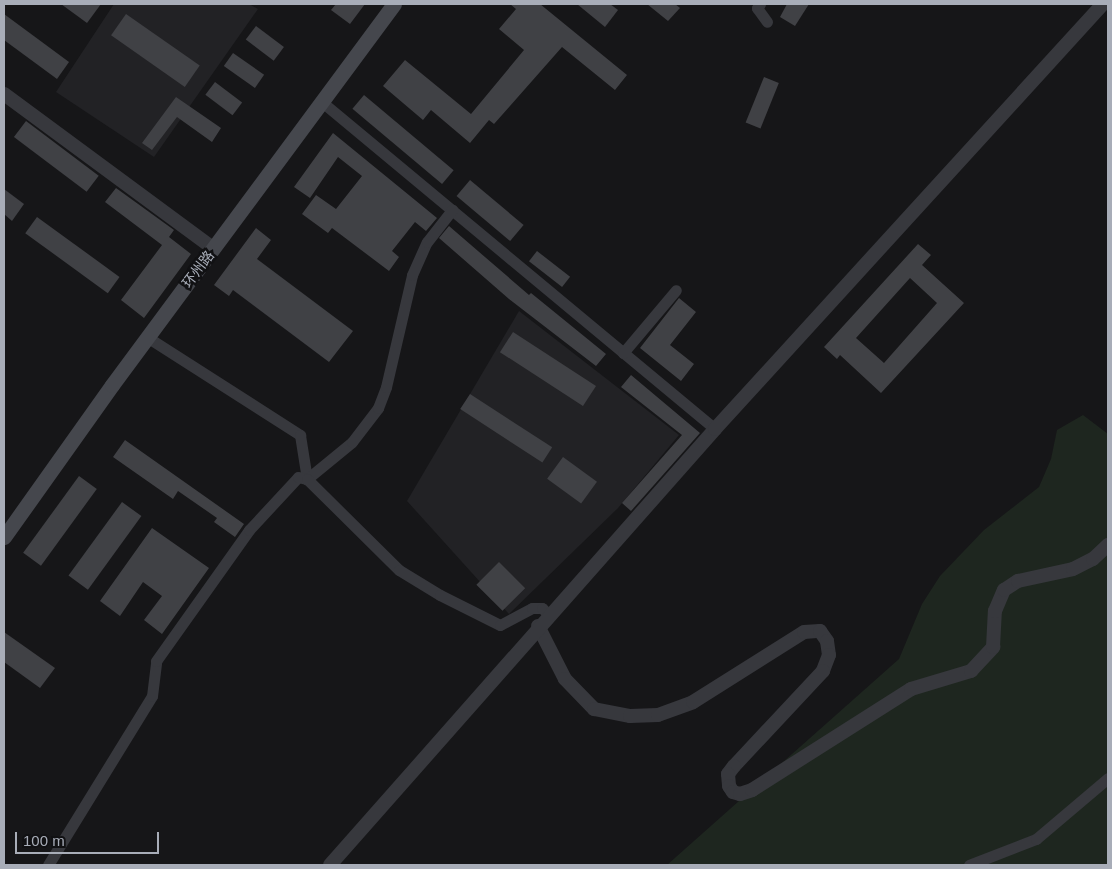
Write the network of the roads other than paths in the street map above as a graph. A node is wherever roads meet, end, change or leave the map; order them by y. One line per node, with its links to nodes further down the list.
1 (394, 4): 6 (main road, 环州路)
2 (760, 4): 4 (street)
3 (1103, 4): 12 (street)
4 (767, 22)
5 (4, 94): 8 (street)
6 (322, 102): 7 (street); 8 (main road, 环州路)
7 (452, 210): 11 (street); 13 (street)
8 (213, 248): 10 (main road, 环州路)
9 (676, 290): 11 (street)
10 (147, 337): 13 (street); 14 (main road, 环州路)
11 (623, 353): 12 (street)
12 (715, 429): 16 (street)
13 (307, 479): 16 (street); 19 (street)
14 (4, 537)
15 (1108, 545): 17 (street)
16 (548, 615): 17 (street)
17 (538, 626): 20 (street)
18 (1108, 778): 21 (street)
19 (48, 865)
20 (330, 865)
21 (970, 865)

